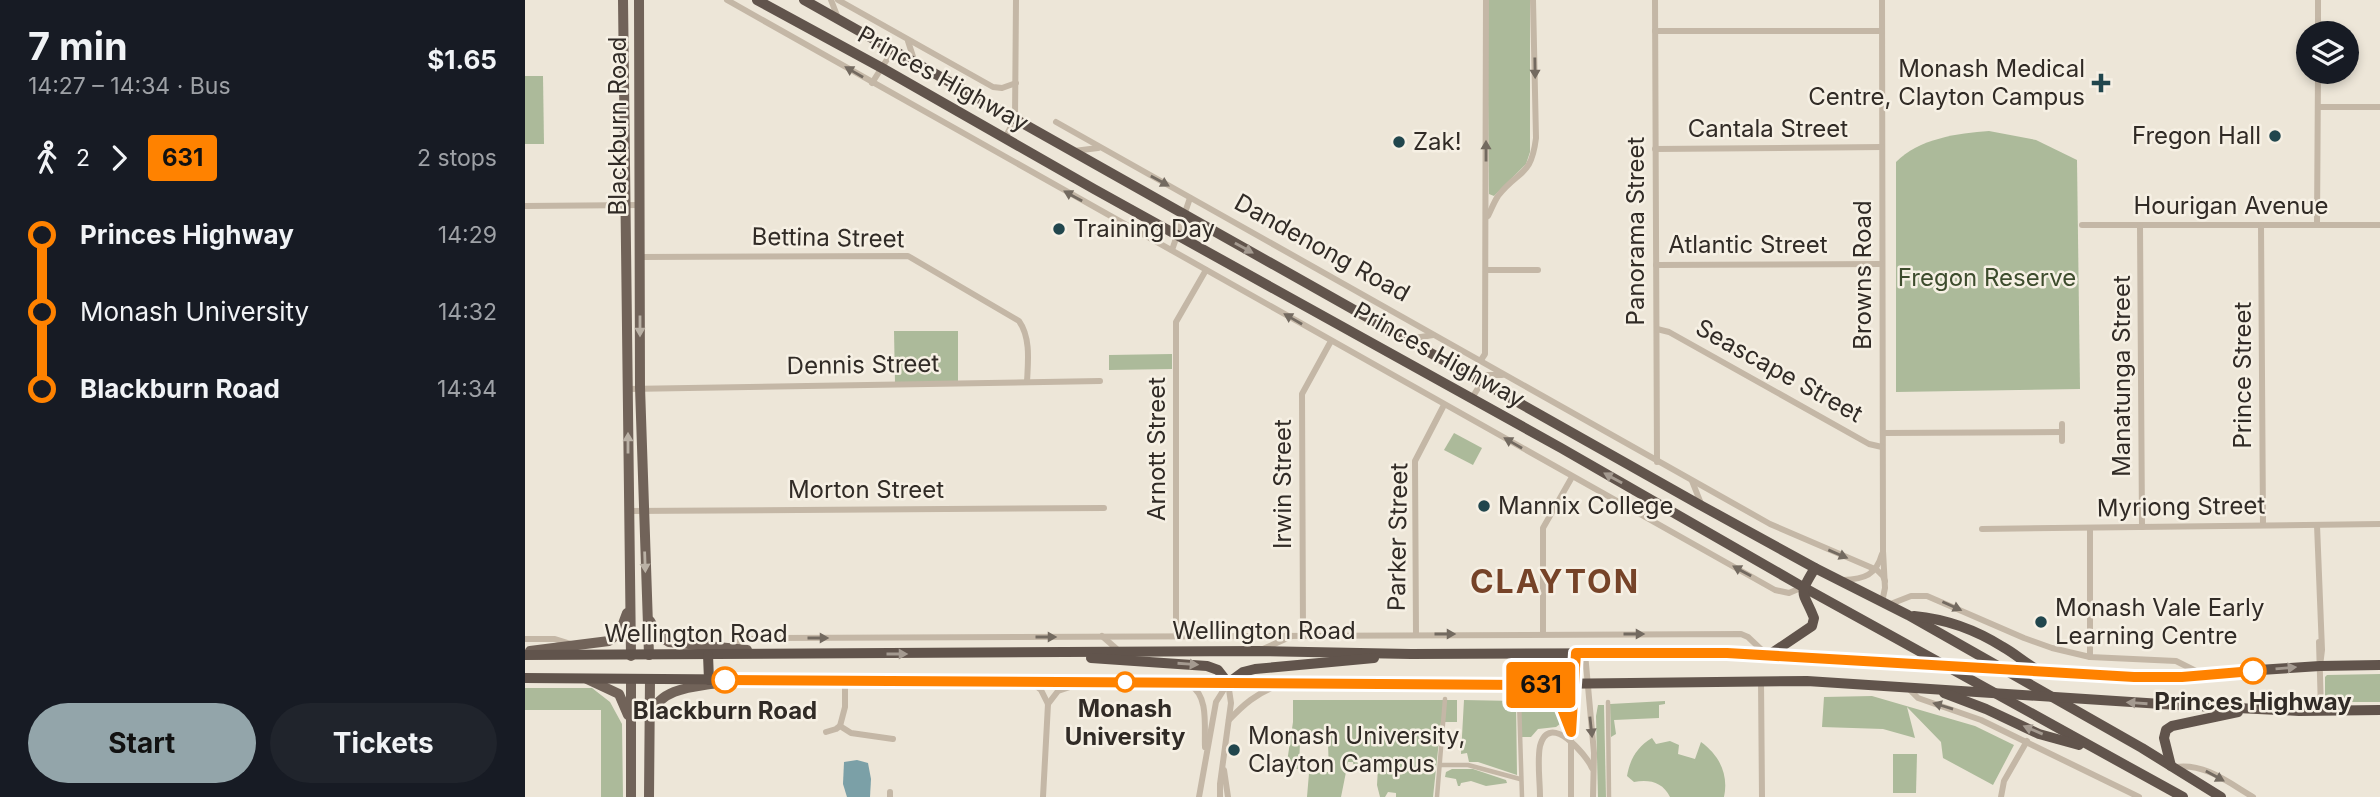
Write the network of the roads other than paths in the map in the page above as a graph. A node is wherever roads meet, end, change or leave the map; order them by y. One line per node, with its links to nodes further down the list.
1 (623, 0): 35 (main road, Blackburn Road)
2 (639, 0): 36 (main road, Blackburn Road)
3 (727, 0): 22 (street, one-way to 3)
4 (757, 0): 21 (highway, Princes Highway)
5 (804, 0): 14 (highway, Princes Highway)
6 (831, 0): 14 (street, Princes Highway)
7 (838, 0): 18 (street, Princes Highway)
8 (1016, 0): 23 (street)
9 (1486, 0): 39 (street, one-way to 9)
10 (1533, 0): 39 (street, one-way to 39)
11 (1655, 0): 16 (street, Panorama Street)
12 (1882, 0): 17 (street, Browns Road)
13 (2318, 0): 15 (street)
14 (839, 20): 19 (highway, Princes Highway)
15 (2318, 21)
16 (1655, 31): 17 (street); 32 (street, Panorama Street)
17 (1882, 31): 30 (street, Browns Road)
18 (908, 41): 20 (street, Princes Highway); 23 (street, Princes Highway)
19 (893, 50): 20 (highway, Princes Highway); 21 (street)
20 (915, 62): 27 (highway, Princes Highway)
21 (882, 68): 22 (street); 29 (highway, Princes Highway)
22 (872, 83): 46 (street, one-way to 22)
23 (1016, 83): 27 (street)
24 (2318, 84): 25 (street)
25 (2318, 107): 26 (street); 40 (street)
26 (2380, 107)
27 (1015, 120): 29 (street); 33 (highway, Princes Highway)
28 (1056, 122): 31 (street, Dandenong Road)
29 (1005, 138): 45 (highway, Princes Highway)
30 (1882, 147): 32 (street, Cantala Street); 48 (street, Browns Road)
31 (1100, 148): 33 (street); 34 (street, Dandenong Road, one-way to 34)
32 (1655, 149): 49 (street, Panorama Street)
33 (1073, 151): 38 (highway, Princes Highway)
34 (1190, 198): 38 (street); 54 (street, Dandenong Road)
35 (626, 205): 36 (street); 37 (street); 63 (main road, Blackburn Road)
36 (640, 205): 47 (main road, Blackburn Road)
37 (525, 206)
38 (1184, 215): 45 (street); 55 (highway, Princes Highway, one-way to 55)
39 (1486, 219): 51 (street)
40 (2317, 224): 42 (street, Hourigan Avenue); 43 (street, Hourigan Avenue)
41 (2082, 225): 44 (street, Hourigan Avenue)
42 (2261, 225): 44 (street, Hourigan Avenue); 77 (street, Prince Street)
43 (2380, 225)
44 (2140, 226): 79 (street, Manatunga Street)
45 (1178, 234): 46 (street); 64 (highway, Princes Highway)
46 (1172, 250): 50 (street)
47 (640, 257): 60 (street, Bettina Street); 62 (main road, Blackburn Road, one-way to 62)
48 (1882, 264): 49 (street, Atlantic Street); 66 (street, Browns Road)
49 (1656, 265): 53 (street, Panorama Street)
50 (1206, 270): 56 (street, one-way to 50); 97 (street, Arnott Street)
51 (1486, 270): 52 (street); 57 (street)
52 (1538, 270)
53 (1657, 329): 68 (street, Seascape Street); 69 (street, Panorama Street)
54 (1433, 334): 55 (street, Dandenong Road); 57 (street, Dandenong Road)
55 (1407, 339): 59 (highway, Princes Highway)
56 (1331, 341): 65 (street); 95 (street, Irwin Street)
57 (1481, 360): 58 (street, Dandenong Road)
58 (1507, 376): 59 (street); 69 (street, Dandenong Road)
59 (1481, 381): 64 (street); 72 (highway, Princes Highway)
60 (1027, 382): 61 (street, Dennis Street); 62 (street, Dennis Street)
61 (1100, 382)
62 (640, 387): 63 (street, Dennis Street); 75 (main road, Blackburn Road)
63 (628, 389): 74 (main road, Blackburn Road, one-way to 63)
64 (1472, 398): 87 (highway, Princes Highway, one-way to 64)
65 (1444, 405): 70 (street, one-way to 65); 92 (street, Parker Street)
66 (1883, 433): 67 (street); 68 (street, Browns Road)
67 (2062, 440)
68 (1882, 447): 82 (street, Browns Road)
69 (1657, 461): 71 (street, Dandenong Road)
70 (1572, 477): 87 (street, one-way to 70); 93 (street)
71 (1692, 481): 72 (street); 84 (street, Dandenong Road, one-way to 84)
72 (1702, 506): 83 (highway, Princes Highway)
73 (1104, 508): 75 (street, Morton Street)
74 (628, 511): 75 (street, Morton Street); 88 (main road, Blackburn Road)
75 (643, 511): 90 (main road, Blackburn Road, one-way to 90)
76 (2380, 524): 78 (street, Myriong Street)
77 (2263, 525): 78 (street, Myriong Street); 79 (street, Myriong Street)
78 (2319, 525): 115 (street)
79 (2142, 527): 80 (street, Myriong Street)
80 (2089, 528): 81 (street, Myriong Street); 112 (street)
81 (1982, 529)
82 (1883, 551): 84 (street, Browns Road); 86 (street, Browns Road)
83 (1815, 568): 85 (highway, Princes Highway); 87 (highway)
84 (1875, 570): 85 (street); 86 (street, Dandenong Road)
85 (1838, 580): 89 (highway, Princes Highway)
86 (1885, 581): 89 (street, Browns Road)
87 (1804, 587): 109 (highway); 114 (highway, Princes Highway)
88 (630, 603): 99 (main road); 110 (main road, Blackburn Road)
89 (1885, 603): 91 (highway); 112 (street, one-way to 112)
90 (648, 614): 100 (main road); 111 (main road, Blackburn Road)
91 (1908, 615): 116 (highway); 117 (highway)
92 (1416, 634): 93 (street, one-way to 93); 95 (street)
93 (1543, 634): 109 (street, one-way to 109)
94 (1294, 635): 95 (street); 97 (street); 103 (street)
95 (1303, 635)
96 (1102, 636): 97 (street); 101 (street, one-way to 96); 102 (street)
97 (1176, 636)
98 (525, 639): 99 (street)
99 (577, 646): 105 (main road); 108 (main road)
100 (706, 650): 101 (highway, Wellington Road); 111 (highway, Wellington Road); 126 (highway)
101 (725, 651): 106 (highway, Wellington Road, one-way to 106)
102 (1119, 651): 103 (highway, Wellington Road); 106 (highway, Wellington Road)
103 (1258, 651): 107 (highway, Wellington Road)
104 (1581, 653): 107 (highway, Wellington Road); 109 (highway, Wellington Road); 132 (street); 133 (street)
105 (525, 654): 108 (highway, Wellington Road)
106 (1022, 654): 129 (highway, one-way to 129)
107 (1411, 654): 129 (highway)
108 (607, 655): 110 (highway, Wellington Road)
109 (1768, 655): 114 (highway, Wellington Road)
110 (631, 656): 111 (highway, Wellington Road); 121 (highway, Blackburn Road)
111 (649, 656): 122 (highway, Blackburn Road)
112 (2090, 657): 118 (street)
113 (2380, 665): 115 (highway, Wellington Road)
114 (1948, 666): 116 (highway, Wellington Road); 136 (highway, Princes Highway)
115 (2320, 666): 118 (highway, Wellington Road, one-way to 115); 143 (street)
116 (2001, 669): 117 (highway, Wellington Road); 137 (highway)
117 (2040, 671): 118 (highway, Wellington Road)
118 (2203, 675)
119 (525, 678): 120 (highway, Wellington Road)
120 (587, 679): 121 (highway, Wellington Road); 147 (main road)
121 (631, 679): 122 (highway, Wellington Road); 147 (main road, Blackburn Road)
122 (650, 680): 126 (highway, Wellington Road); 145 (main road, Blackburn Road)
123 (845, 681): 124 (highway, Wellington Road); 126 (highway, Wellington Road); 148 (street)
124 (1030, 681): 127 (highway, Wellington Road); 141 (street)
125 (1761, 681): 133 (highway, Wellington Road); 134 (highway, Wellington Road); 173 (street)
126 (709, 682): 145 (main road)
127 (1084, 682): 128 (highway, Wellington Road); 141 (street)
128 (1185, 682): 129 (highway, Wellington Road); 155 (street)
129 (1228, 683): 130 (highway, Wellington Road); 146 (street); 155 (street)
130 (1285, 683): 131 (highway, Wellington Road); 146 (street)
131 (1546, 685): 132 (highway, Wellington Road); 150 (street)
132 (1574, 685): 133 (highway, Wellington Road); 150 (street)
133 (1587, 685): 159 (street, one-way to 159)
134 (1906, 686): 135 (highway, Wellington Road); 153 (street, one-way to 134)
135 (1927, 688): 136 (highway, Wellington Road); 154 (highway, one-way to 135)
136 (1994, 693): 137 (highway, Wellington Road); 154 (highway, Princes Highway)
137 (2052, 697): 142 (highway, Wellington Road, one-way to 137); 158 (highway)
138 (1445, 699): 157 (street)
139 (1519, 700): 160 (street)
140 (1608, 702): 172 (street)
141 (1048, 704): 163 (street)
142 (2255, 709): 143 (highway); 158 (highway)
143 (2321, 710): 144 (highway)
144 (2380, 710)
145 (650, 721): 162 (main road, Blackburn Road)
146 (1228, 721): 156 (street)
147 (631, 723): 161 (main road, Blackburn Road)
148 (840, 726): 149 (street); 151 (street)
149 (827, 732)
150 (1571, 732): 152 (street)
151 (893, 739)
152 (1571, 741): 159 (street); 169 (street); 170 (street)
153 (2027, 741): 174 (street); 175 (street)
154 (2098, 750): 176 (highway)
155 (1206, 759): 164 (street)
156 (1223, 765): 165 (street); 166 (street)
157 (1440, 765): 160 (street); 167 (street)
158 (2173, 767): 177 (highway); 178 (street, one-way to 178)
159 (1593, 769): 171 (street)
160 (1520, 779): 168 (street)
161 (631, 797)
162 (649, 797)
163 (1043, 797)
164 (1199, 797)
165 (1220, 797)
166 (1228, 797)
167 (1437, 797)
168 (1522, 797)
169 (1540, 797)
170 (1571, 797)
171 (1593, 797)
172 (1609, 797)
173 (1762, 797)
174 (2001, 797)
175 (2139, 797)
176 (2183, 797)
177 (2221, 797)
178 (2253, 797)

